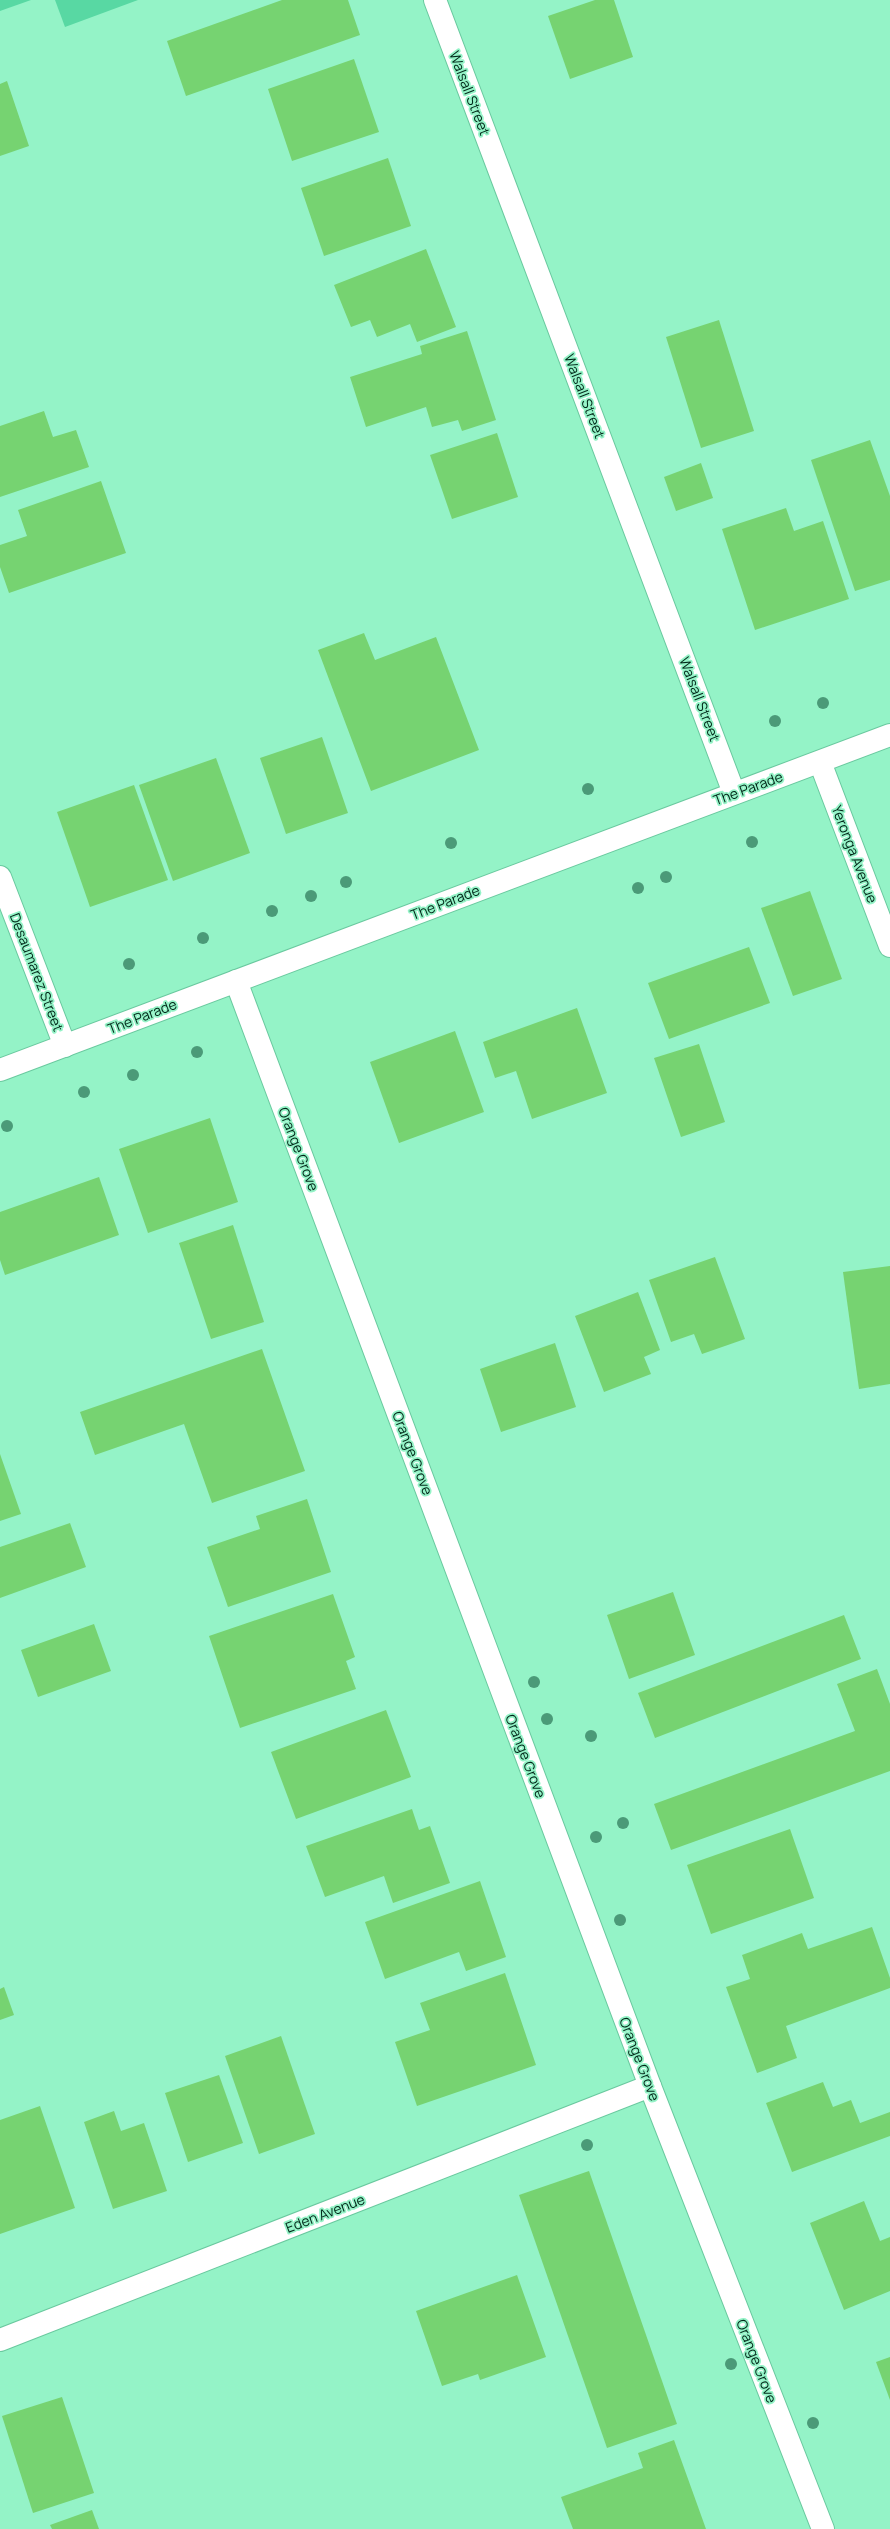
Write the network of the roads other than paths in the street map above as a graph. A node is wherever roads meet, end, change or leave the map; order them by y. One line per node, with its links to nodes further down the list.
1 (435, 0): 4 (street, Walsall Street)
2 (890, 735): 3 (street, The Parade)
3 (820, 762): 4 (street, The Parade); 6 (street, Yeronga Avenue)
4 (734, 793): 7 (street, The Parade)
5 (0, 877): 8 (street, Desaumarez Street)
6 (890, 946)
7 (236, 981): 8 (street, The Parade); 10 (street, Orange Grove)
8 (65, 1046): 9 (street, The Parade)
9 (0, 1070)
10 (650, 2086): 11 (street, Eden Avenue); 12 (street, Orange Grove)
11 (0, 2340)
12 (823, 2529)

